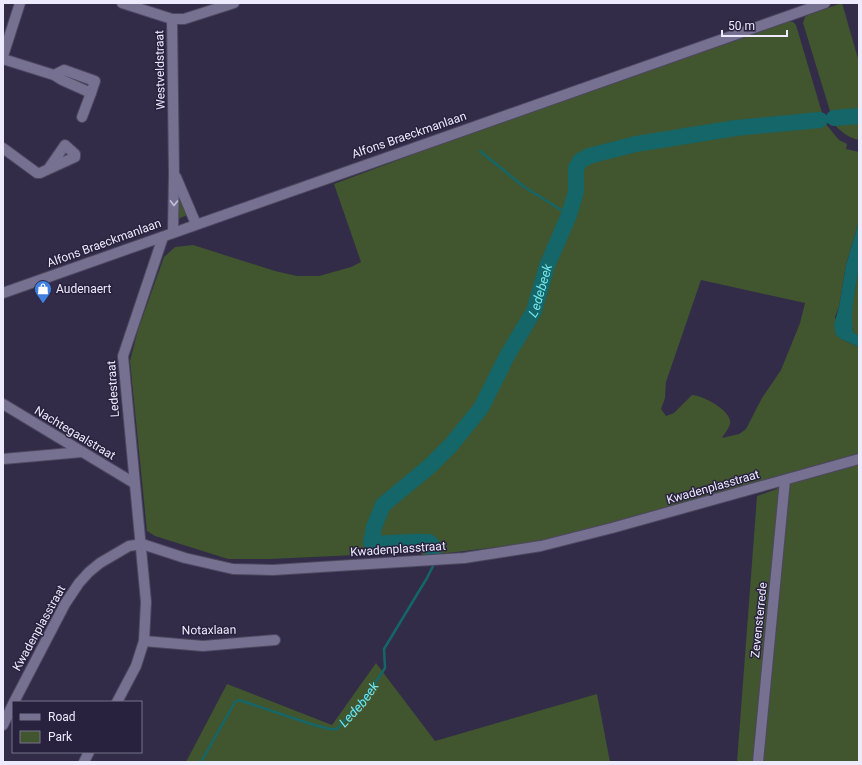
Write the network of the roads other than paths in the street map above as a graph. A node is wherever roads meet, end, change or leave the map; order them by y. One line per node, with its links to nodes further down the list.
1 (20, 3): 6 (street)
2 (122, 3): 5 (street, Westveldstraat)
3 (234, 3): 5 (street)
4 (825, 3): 12 (street, Alfons Braeckmanlaan)
5 (172, 19): 11 (street, Westveldstraat)
6 (5, 45): 7 (street)
7 (3, 57): 8 (street)
8 (82, 117)
9 (3, 148): 10 (street)
10 (49, 168)
11 (174, 174): 12 (street, Westveldstraat); 13 (street, Westveldstraat, one-way to 13)
12 (196, 224): 13 (street, Alfons Braeckmanlaan)
13 (173, 232): 14 (street, Alfons Braeckmanlaan)
14 (163, 237): 15 (street, Alfons Braeckmanlaan); 21 (street, Ledestraat)
15 (3, 293)
16 (3, 404): 17 (street, Nachtegaalstraat)
17 (82, 452): 18 (street); 21 (street, Nachtegaalstraat)
18 (3, 459)
19 (859, 459): 20 (street, Kwadenplasstraat)
20 (785, 480): 22 (street, Kwadenplasstraat); 31 (street, Zevensterrede)
21 (134, 483): 22 (street, Ledestraat)
22 (142, 544): 24 (street); 25 (street, Kwadenplasstraat)
23 (275, 640): 24 (street, Notaxlaan)
24 (144, 641): 26 (street)
25 (15, 701)
26 (118, 701)
27 (12, 707): 28 (street, Kwadenplasstraat)
28 (3, 725)
29 (88, 753): 30 (street)
30 (84, 762)
31 (758, 762)

